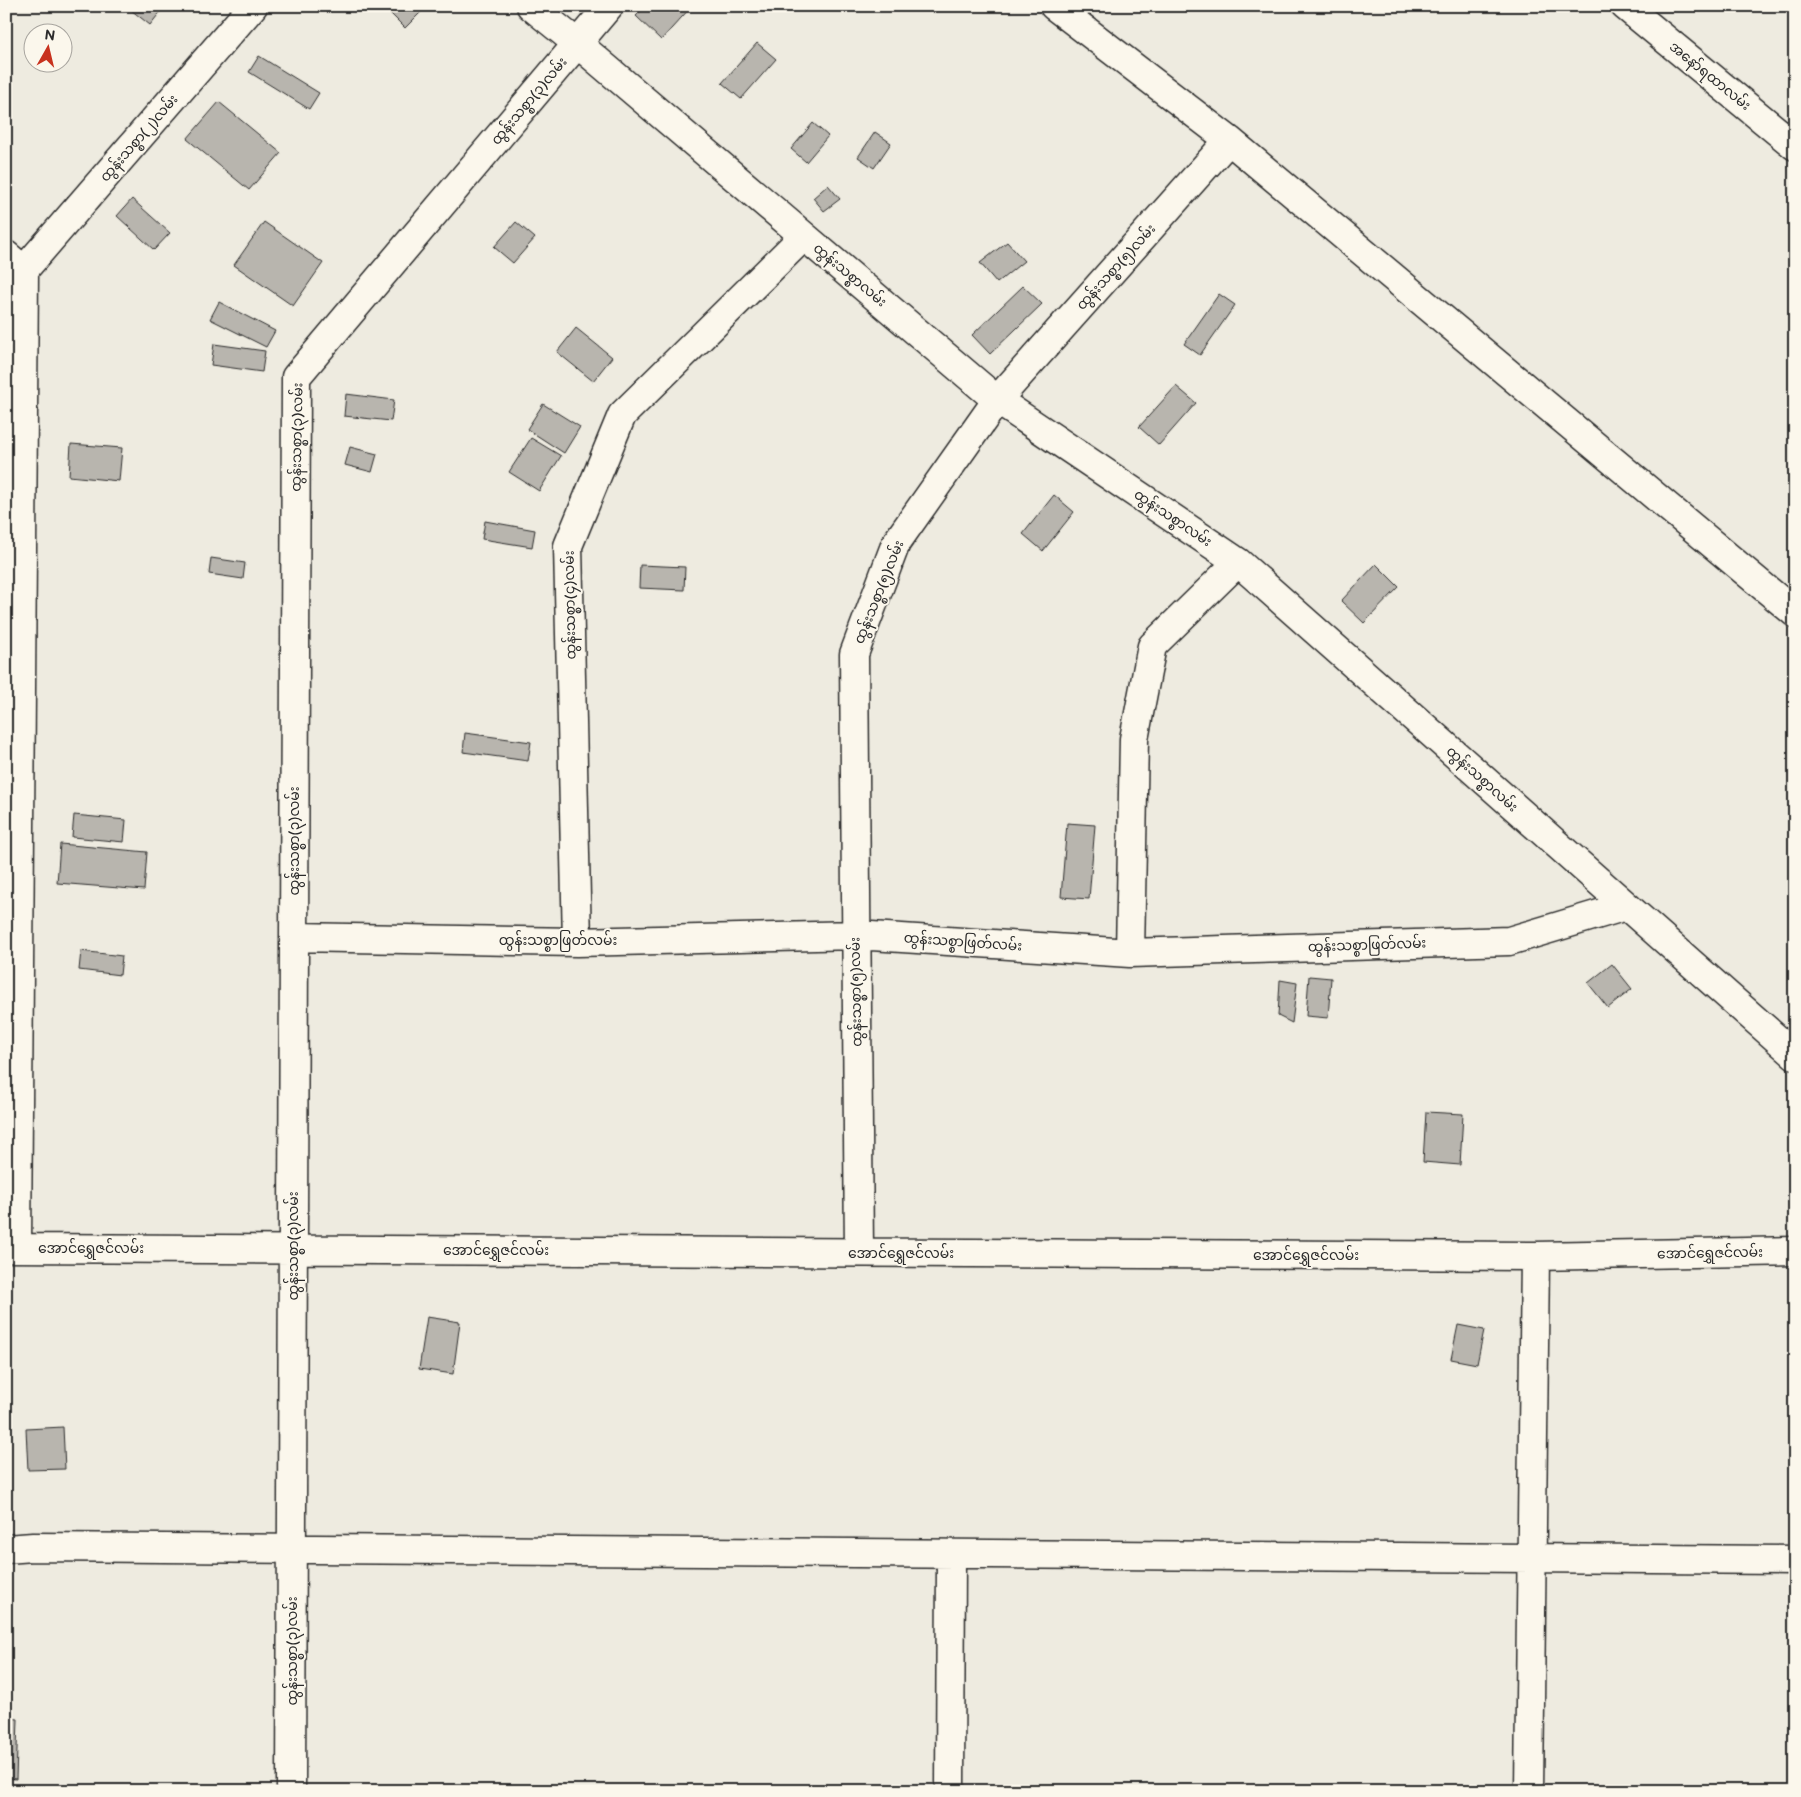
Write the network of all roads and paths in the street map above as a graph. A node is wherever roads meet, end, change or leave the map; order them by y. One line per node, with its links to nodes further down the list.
1 (253, 6): 10 (street, ထွန်းသစ္စာ(၂)လမ်း)
2 (531, 6): 6 (street, ထွန်းသစ္စာလမ်း)
3 (609, 6): 6 (street, ထွန်းသစ္စာ(၃)လမ်း)
4 (1054, 6): 7 (street)
5 (1625, 6): 8 (street, အနော်ရထာလမ်း)
6 (578, 44): 9 (street, ထွန်းသစ္စာလမ်း); 16 (street, ထွန်းသစ္စာ(၃)လမ်း)
7 (1229, 140): 11 (street, ထွန်းသစ္စာ(၅)လမ်း); 13 (street)
8 (1795, 146)
9 (804, 236): 11 (street, ထွန်းသစ္စာလမ်း); 17 (street, ထွန်းသစ္စာ(၄)လမ်း)
10 (15, 262): 18 (street)
11 (997, 400): 12 (street, ထွန်းသစ္စာလမ်း); 15 (street, ထွန်းသစ္စာ(၅)လမ်း)
12 (1238, 562): 14 (street, ထွန်းသစ္စာလမ်း); 19 (street)
13 (1795, 613)
14 (1626, 906): 19 (street, ထွန်းသစ္စာဖြတ်လမ်း); 20 (street, ထွန်းသစ္စာလမ်း)
15 (856, 934): 17 (street, ထွန်းသစ္စာဖြတ်လမ်း); 19 (street, ထွန်းသစ္စာဖြတ်လမ်း); 23 (street, ထွန်းသစ္စာ(၅)လမ်း)
16 (294, 937): 17 (street, ထွန်းသစ္စာဖြတ်လမ်း); 22 (street, ထွန်းသစ္စာ(၃)လမ်း)
17 (577, 942)
18 (13, 944): 21 (street)
19 (1130, 953)
20 (1795, 1055)
21 (11, 1247): 22 (street, အောင်ရွှေဇင်လမ်း)
22 (293, 1249): 23 (street, အောင်ရွှေဇင်လမ်း); 26 (street, ထွန်းသစ္စာ(၃)လမ်း)
23 (859, 1252): 25 (street, အောင်ရွှေဇင်လမ်း)
24 (1795, 1252): 25 (street, အောင်ရွှေဇင်လမ်း)
25 (1536, 1256): 29 (street)
26 (292, 1549): 27 (street); 28 (street); 31 (street, ထွန်းသစ္စာ(၃)လမ်း)
27 (6, 1550)
28 (951, 1554): 29 (street); 32 (street)
29 (1532, 1558): 30 (street); 33 (street)
30 (1795, 1560)
31 (291, 1791)
32 (950, 1791)
33 (1529, 1791)

